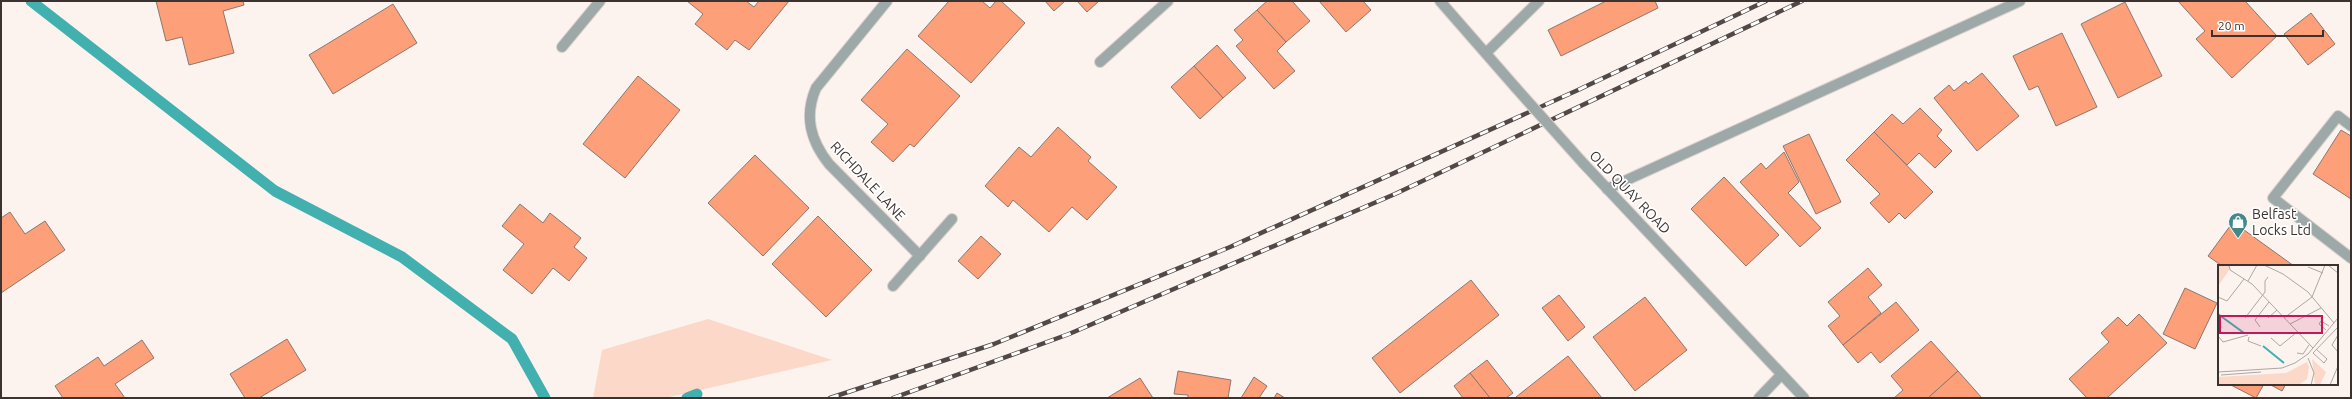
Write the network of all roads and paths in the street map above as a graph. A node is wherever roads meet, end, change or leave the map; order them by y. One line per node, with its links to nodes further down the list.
1 (600, 1): 7 (street)
2 (887, 1): 13 (street, RICHDALE LANE)
3 (1168, 1): 9 (street)
4 (1440, 1): 8 (street, OLD QUAY ROAD)
5 (1539, 1): 8 (street)
6 (2020, 1): 11 (street)
7 (562, 47)
8 (1486, 53): 11 (street, OLD QUAY ROAD, bridge)
9 (1100, 62)
10 (2351, 126): 14 (street)
11 (1607, 189): 16 (street, OLD QUAY ROAD)
12 (952, 220): 13 (street)
13 (920, 256): 15 (street)
14 (2351, 258)
15 (893, 286)
16 (1781, 375): 17 (street); 18 (street, OLD QUAY ROAD)
17 (1759, 398)
18 (1804, 398)

